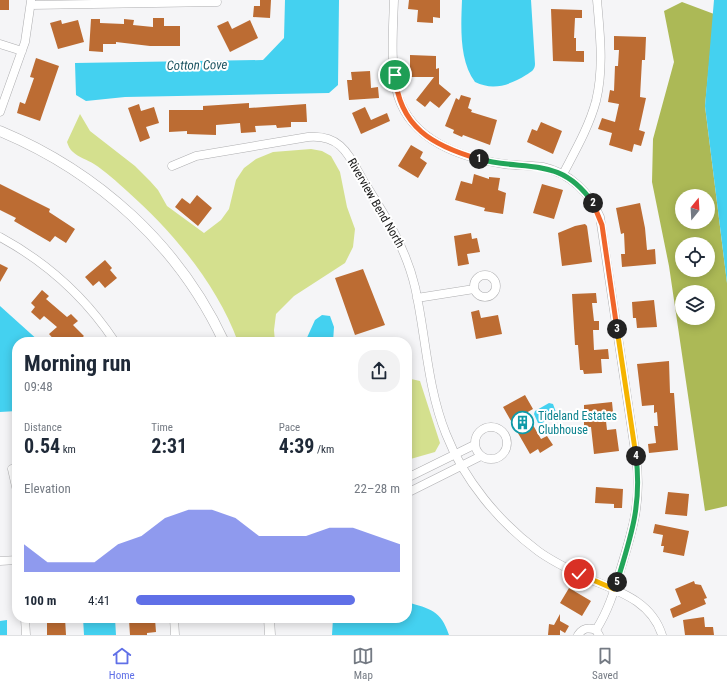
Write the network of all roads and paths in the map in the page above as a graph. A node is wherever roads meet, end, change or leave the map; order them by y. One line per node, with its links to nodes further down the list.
1 (394, 0): 10 (street)
2 (597, 0): 10 (street)
3 (217, 2): 4 (street)
4 (31, 3): 6 (street)
5 (0, 44): 6 (street)
6 (22, 51): 7 (street)
7 (0, 112)
8 (0, 131): 15 (street)
9 (172, 166): 13 (street, Riverview Bend North)
10 (563, 174): 24 (street)
11 (0, 236): 14 (street)
12 (474, 289): 13 (street)
13 (417, 298): 17 (street, Riverview Bend North)
14 (111, 337)
15 (221, 337)
16 (474, 445): 17 (street); 18 (street); 18 (street)
17 (455, 455): 19 (street, Riverview Bend North); 20 (street)
18 (481, 456): 19 (street)
19 (462, 466): 21 (street); 24 (street, Riverview Bend North)
20 (412, 476)
21 (412, 491)
22 (12, 560): 23 (street)
23 (0, 561)
24 (614, 589): 28 (street); 33 (street, Riverview Bend North)
25 (25, 623): 29 (street)
26 (174, 623): 30 (street)
27 (269, 623): 31 (street)
28 (598, 632): 32 (street)
29 (26, 635)
30 (175, 635)
31 (270, 635)
32 (578, 635)
33 (662, 635)

